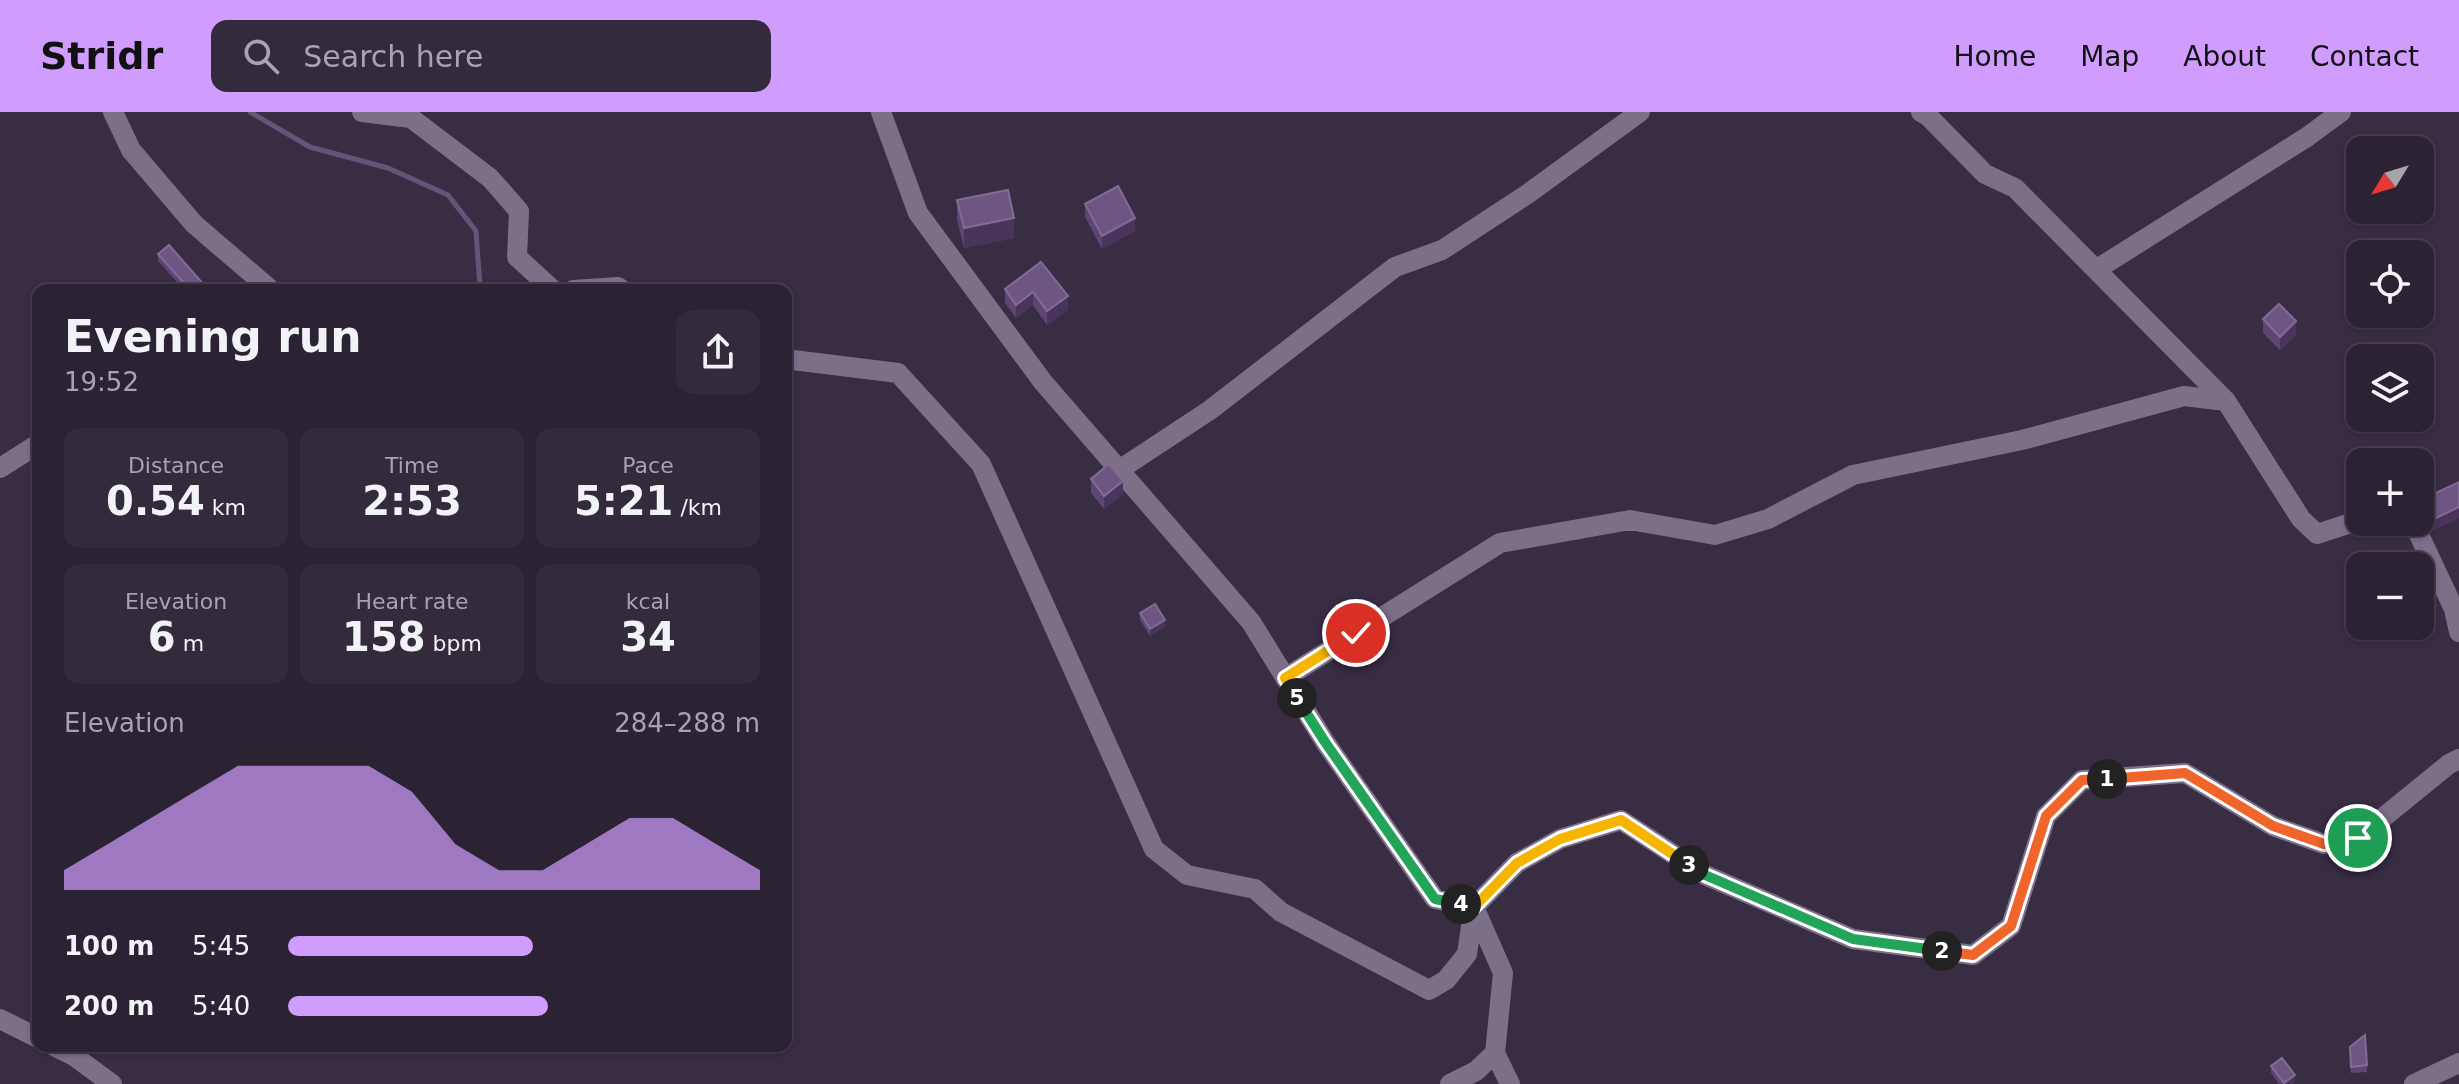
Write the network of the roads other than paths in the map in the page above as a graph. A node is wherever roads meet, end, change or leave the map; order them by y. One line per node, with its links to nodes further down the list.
1 (113, 112): 8 (street)
2 (362, 112): 9 (street)
3 (881, 112): 14 (street)
4 (1640, 112): 14 (street)
5 (1921, 112): 7 (street)
6 (2341, 112): 7 (street)
7 (2097, 269): 11 (street)
8 (264, 284)
9 (546, 284)
10 (792, 360): 20 (street)
11 (2226, 401): 15 (street); 18 (street)
12 (32, 448): 13 (street)
13 (0, 468)
14 (1119, 470): 18 (street)
15 (2346, 525)
16 (2420, 536): 17 (street)
17 (2459, 632)
18 (1285, 678): 20 (street)
19 (2459, 759): 20 (street)
20 (1474, 907): 24 (street)
21 (0, 1019): 22 (street)
22 (32, 1035)
23 (66, 1052): 26 (street)
24 (1495, 1053): 27 (street); 28 (street)
25 (2459, 1063): 29 (street)
26 (112, 1084)
27 (1450, 1084)
28 (1510, 1084)
29 (2414, 1084)

